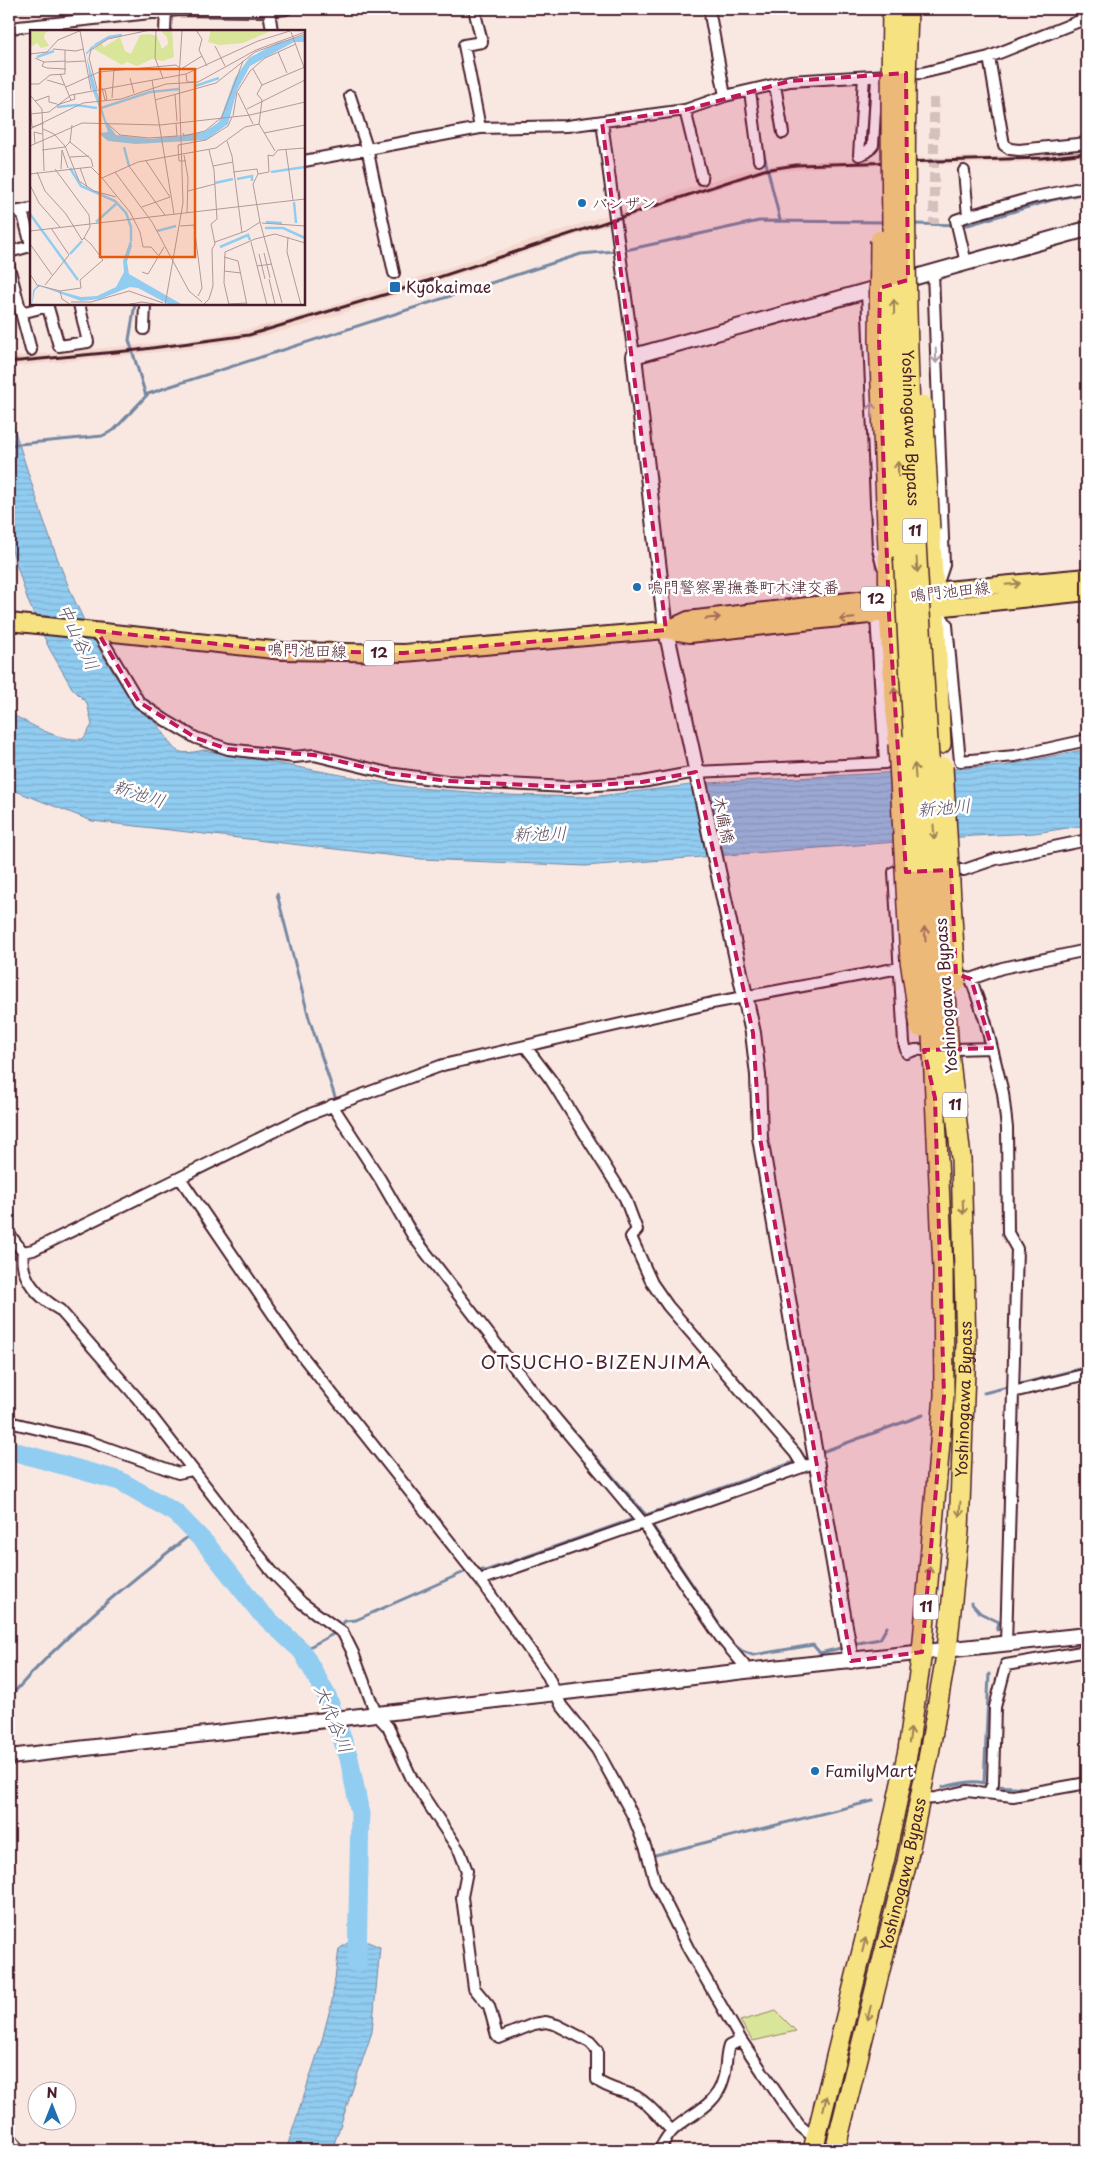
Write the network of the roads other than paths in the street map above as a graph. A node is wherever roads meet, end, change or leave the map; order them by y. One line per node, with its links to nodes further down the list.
1 (286, 9): 7 (street)
2 (474, 9): 22 (street)
3 (709, 9): 18 (street)
4 (892, 9): 19 (highway, Yoshinogawa Bypass / 11, bridge)
5 (908, 9): 19 (highway, Yoshinogawa Bypass / 11, bridge)
6 (166, 10): 7 (street); 9 (street); 10 (street)
7 (268, 11): 11 (street)
8 (1087, 18): 12 (street)
9 (9, 28)
10 (165, 30)
11 (272, 30)
12 (989, 57): 14 (street); 24 (street)
13 (864, 77): 14 (street); 14 (street); 15 (street)
14 (877, 77)
15 (775, 85): 16 (street); 23 (street)
16 (750, 91): 18 (street); 27 (street)
17 (350, 96): 25 (street)
18 (725, 96): 20 (street)
19 (898, 102): 52 (highway, bridge); 53 (highway, bridge); 66 (highway, Yoshinogawa Bypass / 11, bridge)
20 (685, 110): 21 (street); 29 (street)
21 (602, 122): 22 (street); 49 (street)
22 (480, 128): 25 (street)
23 (783, 133)
24 (1087, 143)
25 (366, 148): 26 (street); 41 (street)
26 (305, 160)
27 (759, 160)
28 (964, 171): 33 (street)
29 (702, 179)
30 (1080, 188): 33 (street)
31 (27, 210): 32 (street); 35 (street)
32 (9, 213)
33 (968, 216): 38 (street)
34 (1087, 229): 38 (street)
35 (30, 235)
36 (30, 243): 37 (street)
37 (9, 252)
38 (966, 263): 40 (street)
39 (9, 267): 46 (street)
40 (933, 272): 42 (street); 52 (street, one-way to 52)
41 (394, 273)
42 (867, 292): 49 (street); 53 (street, one-way to 42)
43 (48, 305): 44 (street); 46 (street)
44 (79, 305)
45 (145, 305): 47 (street)
46 (21, 313): 48 (street)
47 (144, 329)
48 (31, 350)
49 (634, 356): 55 (street, 木備橋)
50 (1087, 577): 52 (main road, 鳴門池田線 / 12, one-way to 50)
51 (1087, 592): 52 (main road, 鳴門池田線 / 12)
52 (936, 600): 53 (main road, 鳴門池田線 / 12); 57 (street); 66 (highway, one-way to 66, bridge)
53 (885, 609): 55 (main road, 鳴門池田線 / 12, one-way to 55); 55 (main road, 鳴門池田線 / 12, one-way to 53); 58 (street); 66 (highway, 11, one-way to 53, bridge)
54 (9, 622): 56 (main road, 鳴門池田線 / 12)
55 (666, 630): 56 (main road, 鳴門池田線 / 12); 58 (street, 木備橋)
56 (94, 631): 58 (street)
57 (1087, 740)
58 (697, 775): 63 (street, 木備橋)
59 (1087, 840): 61 (street)
60 (1087, 950): 62 (street)
61 (899, 968): 62 (street); 63 (street); 65 (street)
62 (970, 979): 65 (street)
63 (744, 998): 64 (street); 74 (street, 木備橋)
64 (525, 1046): 67 (street); 74 (street)
65 (992, 1048): 72 (street)
66 (941, 1053): 80 (highway, Yoshinogawa Bypass / 11, one-way to 80); 82 (highway, Yoshinogawa Bypass / 11, one-way to 66)
67 (332, 1105): 68 (street); 76 (street)
68 (180, 1178): 70 (street); 77 (street)
69 (9, 1234): 70 (street)
70 (23, 1252): 75 (street)
71 (1087, 1374): 72 (street)
72 (1013, 1392): 79 (street)
73 (9, 1422): 75 (street)
74 (809, 1465): 76 (street); 83 (street, 木備橋)
75 (192, 1470): 86 (street)
76 (643, 1523): 77 (street); 84 (street)
77 (480, 1580): 85 (street)
78 (1087, 1636): 79 (street)
79 (1006, 1644): 80 (street)
80 (947, 1650): 82 (street); 90 (highway, Yoshinogawa Bypass / 11)
81 (1087, 1651): 89 (street)
82 (922, 1652): 83 (street); 96 (highway, Yoshinogawa Bypass / 11, one-way to 82)
83 (851, 1661): 84 (street)
84 (745, 1671): 85 (street)
85 (554, 1693): 86 (street); 91 (street)
86 (370, 1715): 87 (street); 92 (street)
87 (9, 1757)
88 (1087, 1783): 89 (street)
89 (990, 1788): 90 (street)
90 (919, 1799): 97 (highway, Yoshinogawa Bypass / 11, one-way to 97)
91 (741, 2040): 92 (street); 96 (street)
92 (672, 2131): 95 (street)
93 (9, 2135): 94 (street)
94 (19, 2150)
95 (659, 2150)
96 (813, 2150)
97 (835, 2150)

